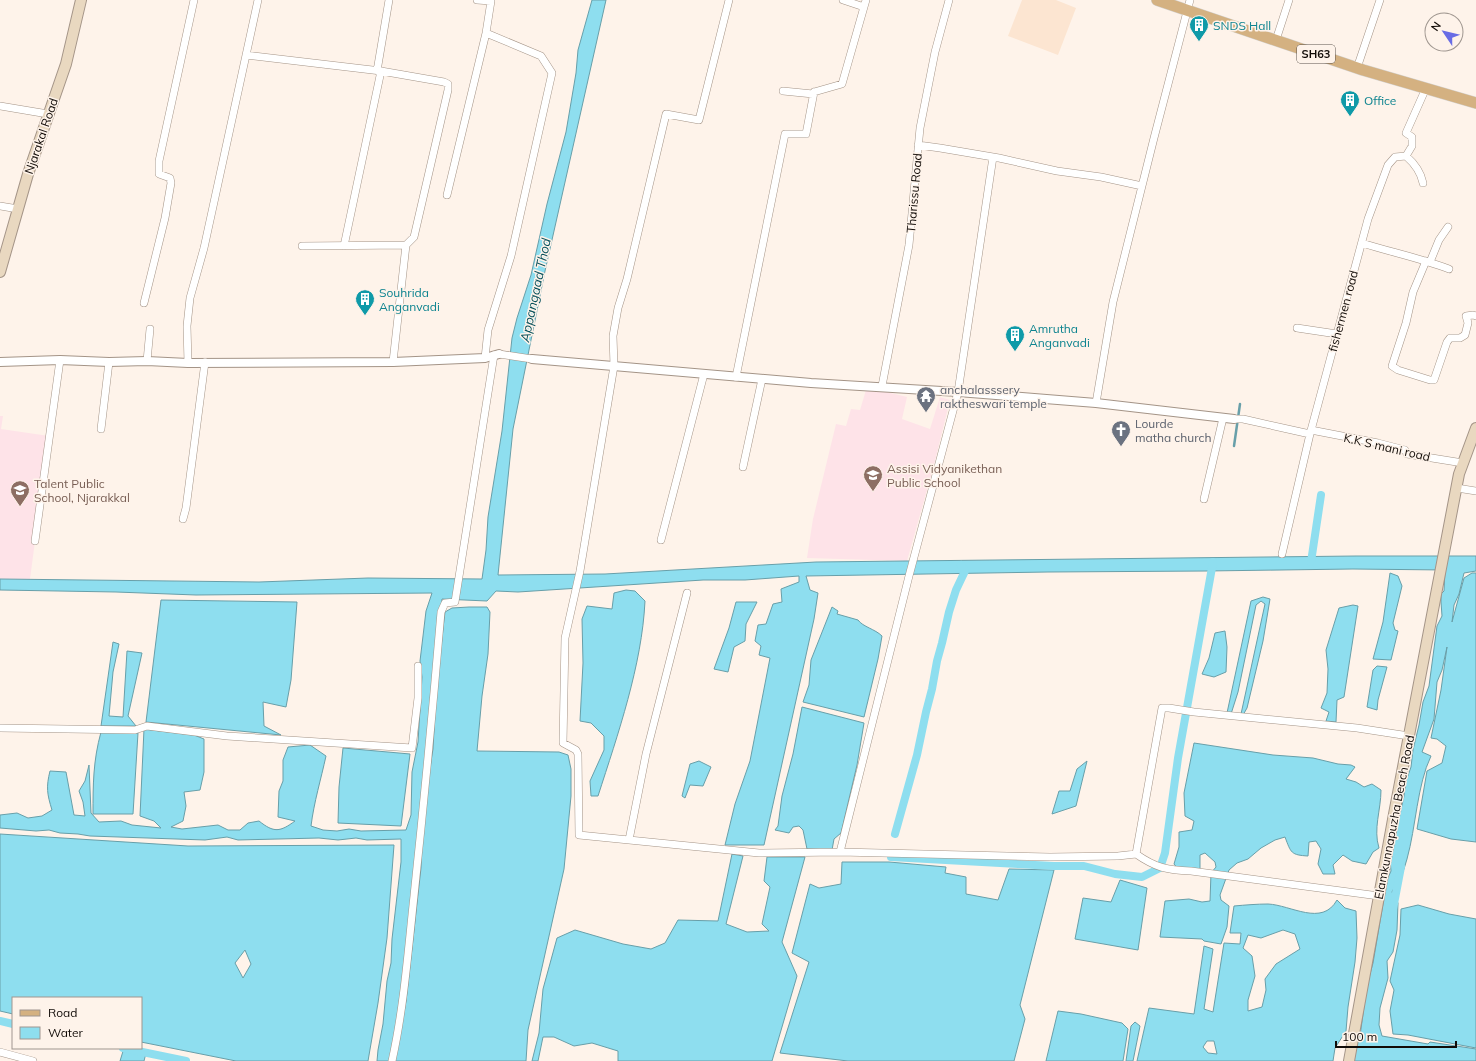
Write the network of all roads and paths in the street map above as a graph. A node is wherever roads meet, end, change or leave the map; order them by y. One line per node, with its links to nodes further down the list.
1 (82, 0): 24 (main road, Njarakal Road)
2 (194, 0): 41 (street)
3 (258, 0): 16 (street)
4 (389, 0): 18 (street)
5 (477, 0): 14 (street)
6 (729, 0): 56 (street)
7 (842, 0): 12 (street)
8 (949, 0): 25 (street, Tharissu Road)
9 (1157, 0): 13 (main road, SH63)
10 (1289, 0): 15 (street)
11 (1380, 0): 17 (street)
12 (865, 3): 21 (street)
13 (1189, 5): 15 (main road, SH63); 29 (street)
14 (486, 33): 30 (street); 47 (street)
15 (1276, 40): 17 (main road, SH63)
16 (246, 55): 18 (street); 55 (street)
17 (1357, 68): 19 (main road, SH63)
18 (379, 71): 35 (street); 37 (street)
19 (1426, 88): 22 (main road, SH63); 26 (street)
20 (783, 91): 21 (street)
21 (814, 92): 58 (street)
22 (1476, 103)
23 (0, 106): 24 (street)
24 (48, 114): 32 (main road, Njarakal Road)
25 (918, 145): 27 (street); 60 (street, Tharissu Road)
26 (1406, 156): 28 (street); 34 (street, fishermen road)
27 (993, 157): 29 (street); 61 (street)
28 (1423, 183)
29 (1142, 186): 62 (street)
30 (447, 195)
31 (0, 206): 32 (street)
32 (18, 209): 40 (main road, Njarakal Road)
33 (1448, 227): 38 (street)
34 (1362, 243): 38 (street); 45 (street, fishermen road)
35 (406, 245): 37 (street); 54 (street)
36 (302, 246): 37 (street)
37 (344, 246)
38 (1428, 261): 39 (street); 42 (street)
39 (1449, 269)
40 (0, 272)
41 (144, 303)
42 (1476, 316)
43 (1296, 328): 45 (street)
44 (150, 329): 50 (street)
45 (1337, 334): 67 (street, fishermen road)
46 (496, 354): 47 (street); 48 (street); 88 (street)
47 (485, 358): 54 (street)
48 (532, 358): 56 (street)
49 (60, 360): 51 (street); 52 (street); 76 (street)
50 (147, 361): 52 (street); 55 (street)
51 (0, 362)
52 (109, 362): 66 (street)
53 (205, 362): 54 (street); 55 (street); 74 (street)
54 (393, 362)
55 (188, 363)
56 (614, 366): 57 (street); 82 (street)
57 (704, 374): 58 (street); 75 (street)
58 (736, 376): 59 (street)
59 (762, 379): 60 (street); 70 (street)
60 (882, 386): 61 (street)
61 (958, 392): 62 (street); 83 (street)
62 (1096, 403): 63 (street)
63 (1223, 418): 64 (street); 73 (street)
64 (1238, 419): 67 (street)
65 (1476, 428): 68 (main road)
66 (101, 429)
67 (1310, 432): 69 (street, K.K S mani road); 77 (street, fishermen road)
68 (1473, 446): 69 (main road)
69 (1464, 463): 71 (main road)
70 (743, 467)
71 (1457, 488): 72 (street); 81 (main road, Elamkunnapuzha Beach Road)
72 (1476, 491)
73 (1204, 498)
74 (183, 519)
75 (661, 540)
76 (35, 541)
77 (1282, 554)
78 (687, 593): 82 (street)
79 (418, 666): 80 (street)
80 (0, 728)
81 (1409, 736): 84 (street); 85 (main road, Elamkunnapuzha Beach Road)
82 (629, 840): 83 (street)
83 (840, 852): 84 (street)
84 (1136, 854): 85 (street)
85 (1379, 896): 89 (main road, Elamkunnapuzha Beach Road)
86 (0, 1052): 87 (street)
87 (33, 1061)
88 (392, 1061)
89 (1349, 1061)

